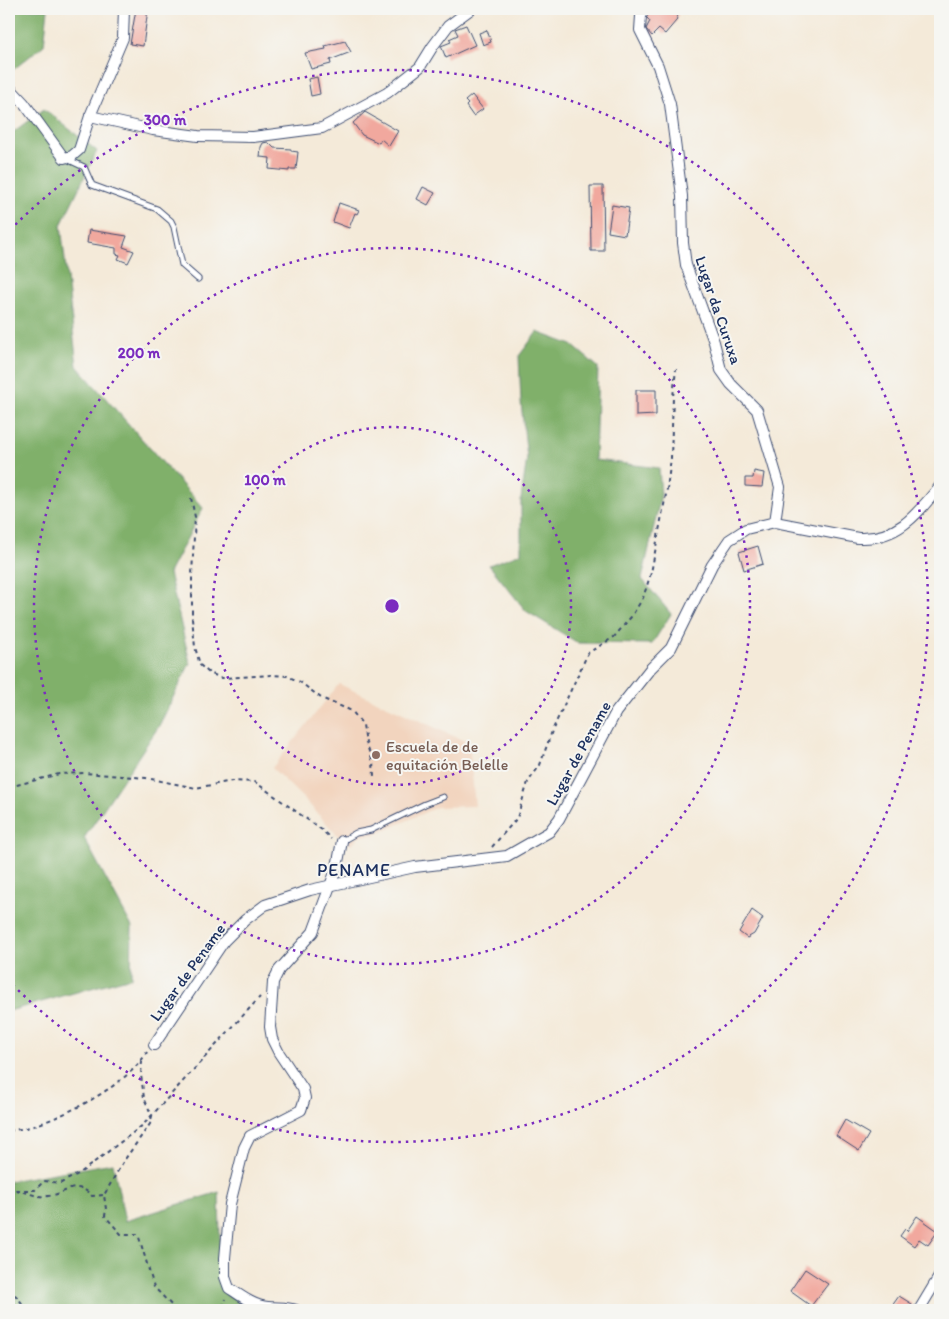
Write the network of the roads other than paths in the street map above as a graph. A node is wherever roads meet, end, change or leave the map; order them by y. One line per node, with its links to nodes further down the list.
1 (124, 9): 5 (street)
2 (471, 9): 5 (street)
3 (645, 9): 9 (street, Lugar da Curuxa)
4 (9, 87): 6 (street)
5 (90, 116): 6 (street)
6 (64, 158): 7 (lane)
7 (198, 279)
8 (940, 486): 9 (street)
9 (775, 522): 12 (street, Lugar de Pename)
10 (443, 797): 11 (lane)
11 (341, 846): 12 (street)
12 (330, 885): 13 (street, Lugar de Pename); 15 (street)
13 (154, 1045)
14 (940, 1275): 16 (street)
15 (296, 1310)
16 (920, 1310)

